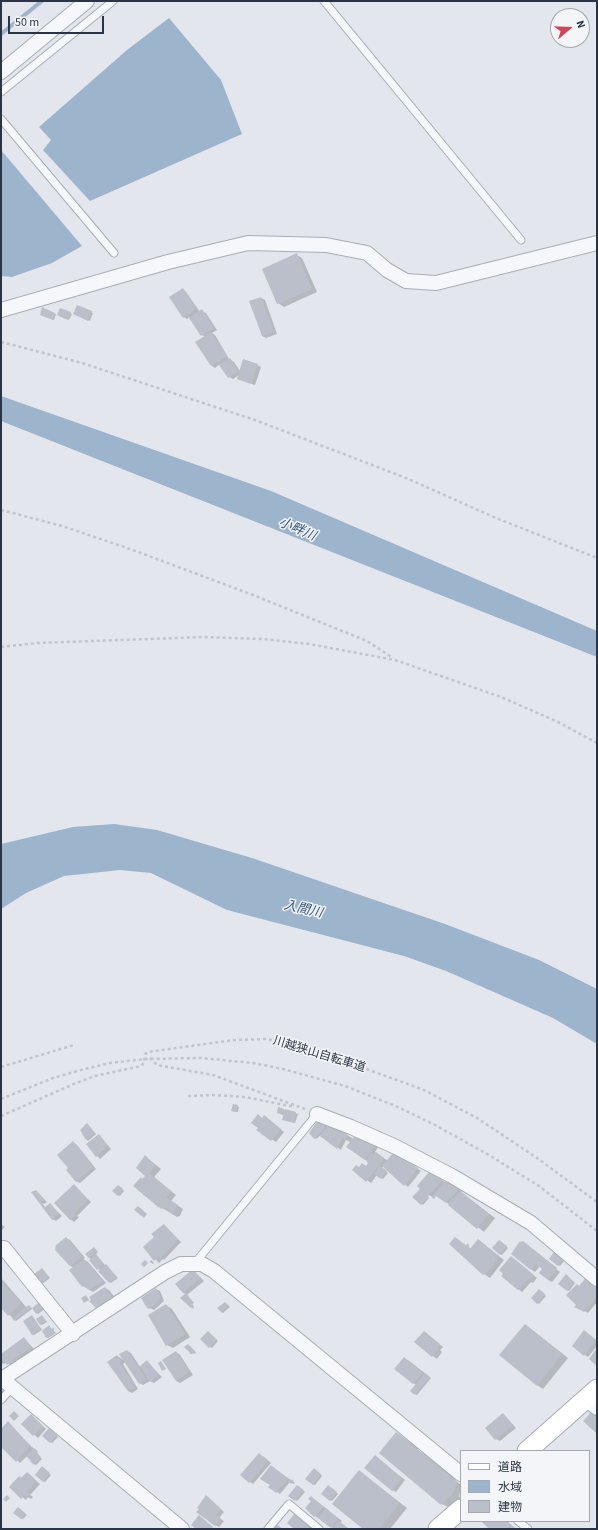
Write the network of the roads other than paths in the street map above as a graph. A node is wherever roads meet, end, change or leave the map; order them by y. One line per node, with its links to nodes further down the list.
1 (87, 1): 4 (street)
2 (113, 1): 5 (lane)
3 (324, 1): 7 (lane)
4 (1, 72)
5 (1, 92)
6 (1, 119): 9 (lane)
7 (521, 240)
8 (597, 243): 10 (street)
9 (114, 253)
10 (1, 310)
11 (317, 1114): 13 (lane); 14 (street)
12 (4, 1248): 15 (street)
13 (195, 1264): 15 (street); 20 (street)
14 (597, 1279)
15 (73, 1334): 16 (street)
16 (5, 1381): 18 (lane); 23 (street)
17 (593, 1398): 19 (street)
18 (1, 1400)
19 (528, 1450)
20 (460, 1473)
21 (460, 1510): 26 (street)
22 (519, 1522): 27 (lane)
23 (182, 1529)
24 (268, 1529): 25 (lane)
25 (319, 1529)
26 (438, 1529)
27 (528, 1529)

